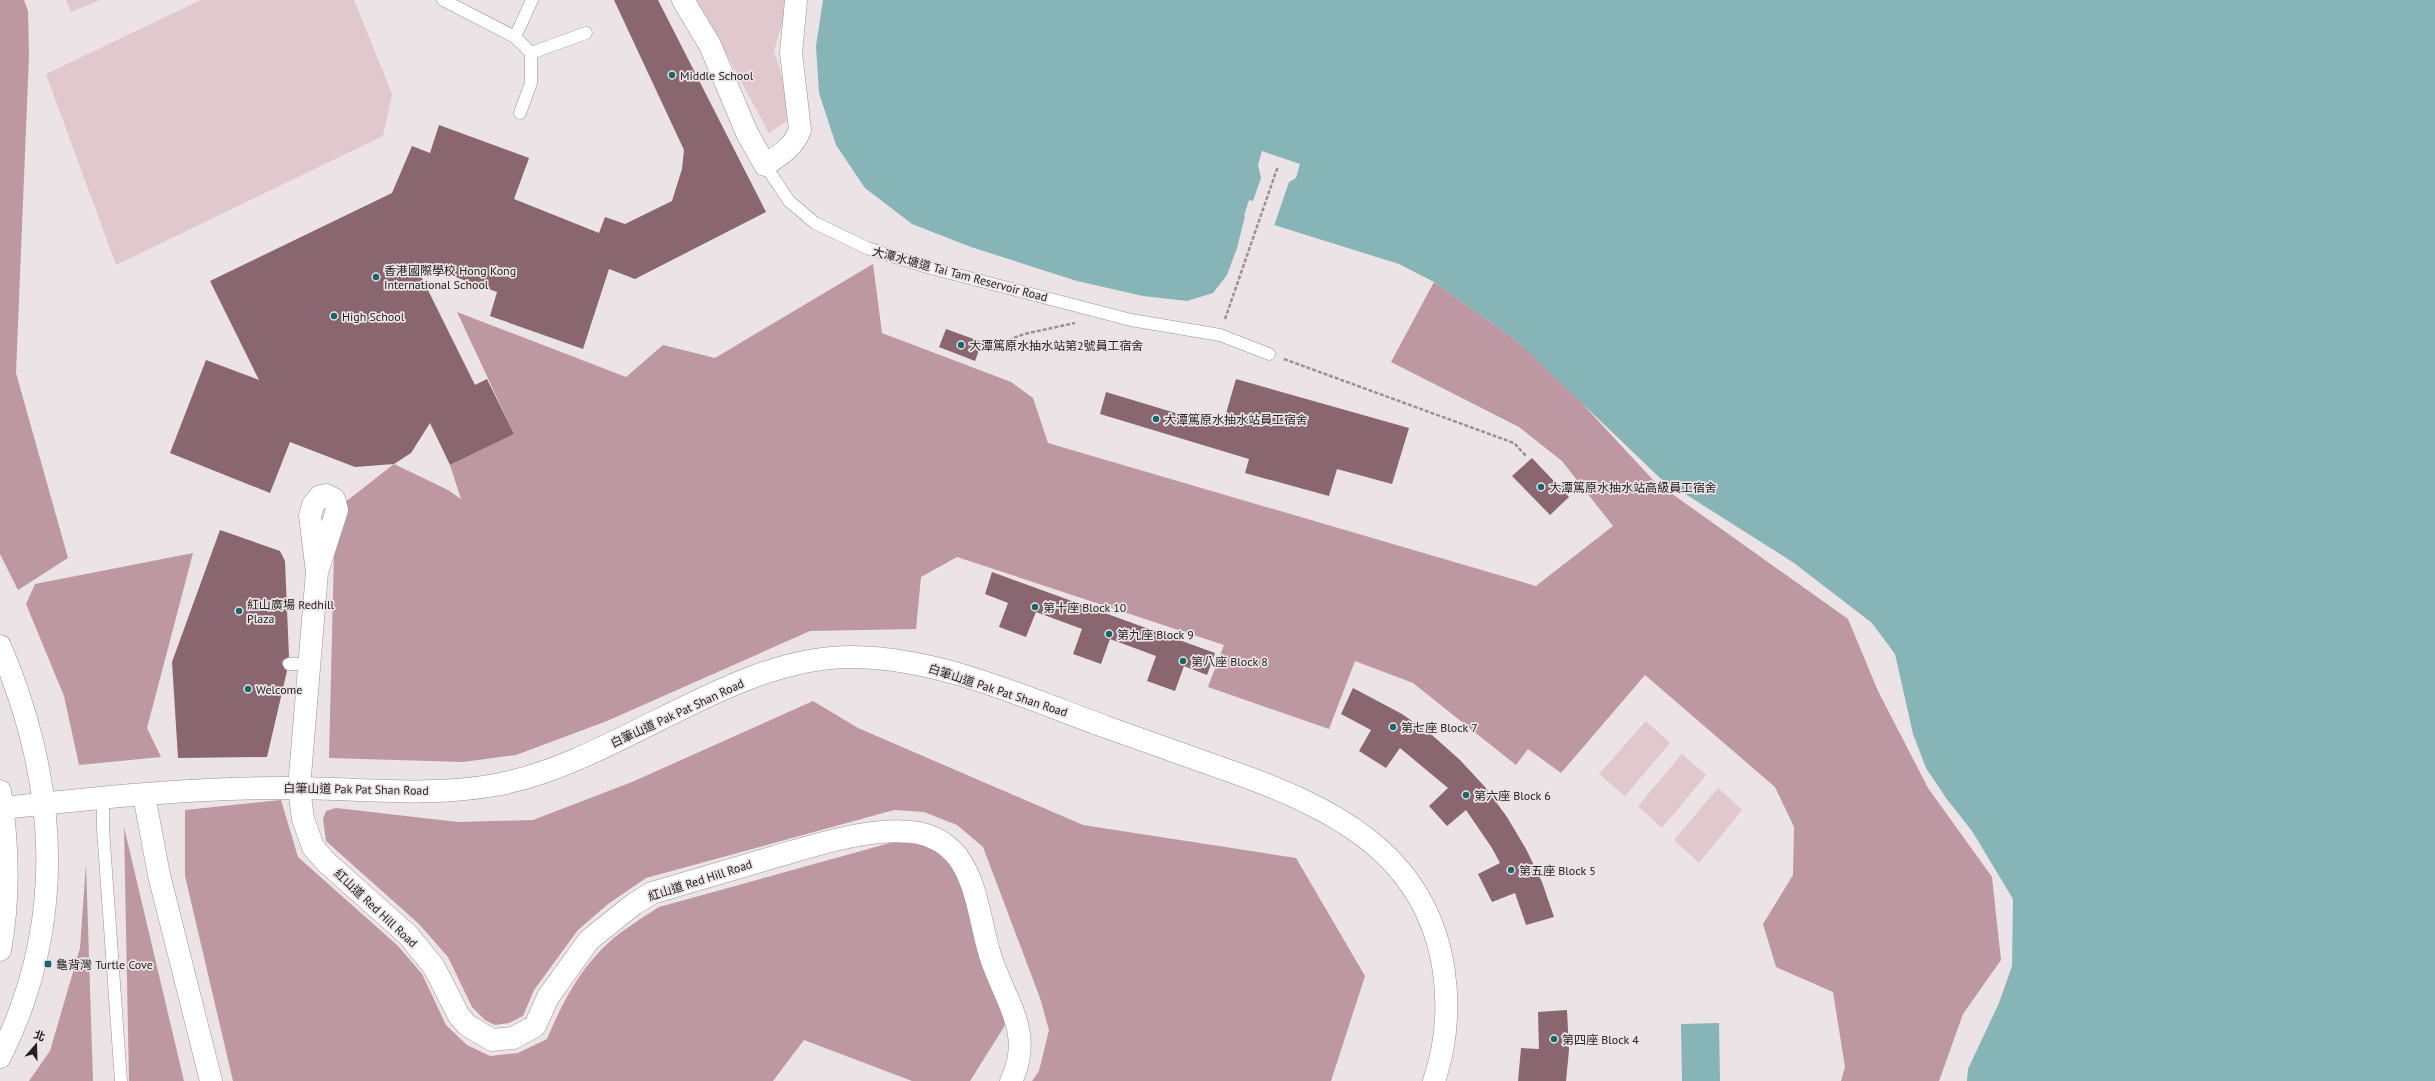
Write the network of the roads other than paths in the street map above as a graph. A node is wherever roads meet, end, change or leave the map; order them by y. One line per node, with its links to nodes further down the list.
1 (443, 0): 6 (lane)
2 (532, 0): 6 (lane)
3 (683, 0): 9 (street, 大潭水塘道 Tai Tam Reservoir Road)
4 (796, 0): 9 (street)
5 (586, 32): 7 (lane)
6 (515, 37): 7 (lane)
7 (531, 53): 8 (lane)
8 (520, 114)
9 (765, 165): 10 (lane, 大潭水塘道 Tai Tam Reservoir Road)
10 (1269, 354)
11 (317, 572): 13 (street, 紅山道 Red Hill Road)
12 (0, 646): 17 (street)
13 (299, 788): 14 (street, 白筆山道 Pak Pat Shan Road); 22 (street, 紅山道 Red Hill Road); 23 (street, 白筆山道 Pak Pat Shan Road)
14 (144, 795): 15 (street, 白筆山道 Pak Pat Shan Road); 21 (street)
15 (103, 798): 17 (street, 白筆山道 Pak Pat Shan Road); 20 (lane)
16 (1, 799): 17 (street, 白筆山道 Pak Pat Shan Road); 18 (street)
17 (44, 803): 19 (street)
18 (0, 950)
19 (0, 1057)
20 (121, 1081)
21 (211, 1081)
22 (1011, 1081)
23 (1434, 1081)

